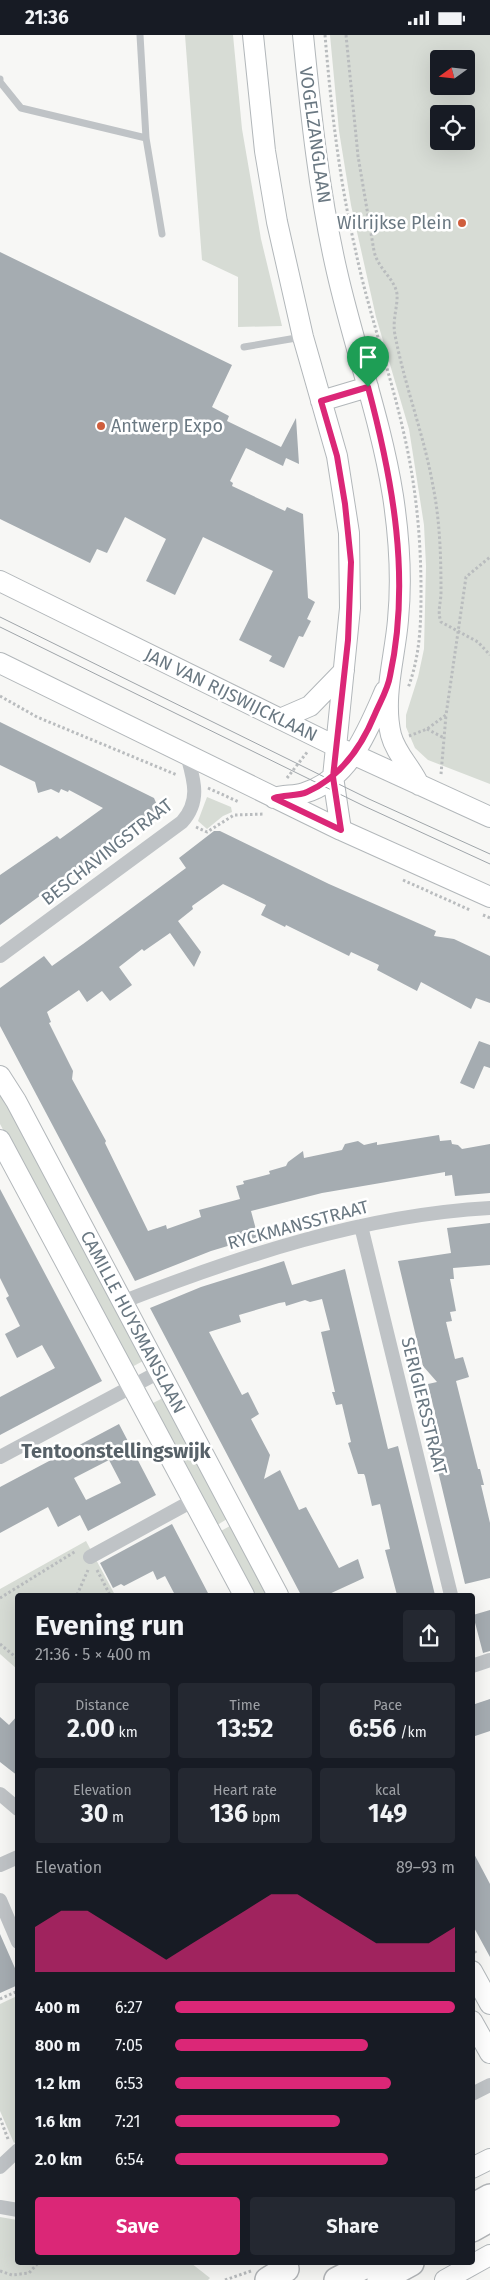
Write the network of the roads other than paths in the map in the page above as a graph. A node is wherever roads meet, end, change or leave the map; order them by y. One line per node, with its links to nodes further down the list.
1 (140, 35): 5 (lane)
2 (253, 35): 7 (street)
3 (302, 35): 9 (street, VOGELZANGLAAN)
4 (0, 79): 5 (lane)
5 (146, 138): 6 (lane)
6 (162, 235)
7 (303, 337): 8 (lane); 10 (street)
8 (244, 347)
9 (368, 387): 10 (street); 14 (street, VOGELZANGLAAN)
10 (321, 401): 13 (street)
11 (0, 581): 15 (street, JAN VAN RIJSWIJCKLAAN)
12 (0, 663): 17 (street)
13 (344, 671): 15 (street); 16 (street)
14 (390, 677): 18 (street, VOGELZANGLAAN); 20 (street, VOGELZANGLAAN)
15 (280, 719): 16 (street, JAN VAN RIJSWIJCKLAAN)
16 (335, 746): 18 (street, JAN VAN RIJSWIJCKLAAN); 19 (street)
17 (187, 755): 21 (street); 25 (street, BESCHAVINGSTRAAT)
18 (354, 755): 19 (street, VOGELZANGLAAN); 20 (street, JAN VAN RIJSWIJCKLAAN)
19 (333, 777): 21 (street, VOGELZANGLAAN); 23 (street)
20 (418, 785): 22 (street, JAN VAN RIJSWIJCKLAAN)
21 (269, 806): 23 (street)
22 (490, 817)
23 (341, 830): 24 (street)
24 (490, 897)
25 (0, 956)
26 (0, 1076): 30 (street, CAMILLE HUYSMANSLAAN)
27 (0, 1140): 32 (street, CAMILLE HUYSMANSLAAN)
28 (490, 1208): 29 (street, RYCKMANSSTRAAT)
29 (361, 1227): 30 (street, RYCKMANSSTRAAT); 38 (street, SERIGIERSSTRAAT)
30 (122, 1302): 31 (street, CAMILLE HUYSMANSLAAN)
31 (159, 1373): 32 (street); 37 (street, CAMILLE HUYSMANSLAAN)
32 (134, 1386): 33 (street); 34 (street, CAMILLE HUYSMANSLAAN)
33 (0, 1457)
34 (194, 1500): 35 (street); 36 (street, CAMILLE HUYSMANSLAAN)
35 (90, 1557)
36 (243, 1593)
37 (277, 1593)
38 (451, 1593)
39 (490, 1660): 40 (street)
40 (475, 1665)
41 (0, 1794): 42 (street)
42 (15, 1806)
43 (15, 1858): 44 (street)
44 (0, 1865)
45 (0, 1899): 46 (street)
46 (15, 1935)
47 (475, 1976): 48 (street)
48 (490, 2004)
49 (475, 2026): 50 (street)
50 (490, 2053)
51 (490, 2085): 52 (street)
52 (475, 2092)
53 (15, 2152): 56 (street)
54 (490, 2159): 55 (street)
55 (475, 2166)
56 (0, 2167)
57 (490, 2197): 58 (highway)
58 (475, 2205)
59 (0, 2207): 60 (street)
60 (15, 2210)
61 (490, 2219): 62 (highway)
62 (475, 2227)
63 (490, 2255): 64 (street)
64 (475, 2263)
65 (366, 2265): 68 (highway)
66 (408, 2265): 69 (highway)
67 (472, 2265): 70 (street)
68 (337, 2280)
69 (380, 2280)
70 (445, 2280)

